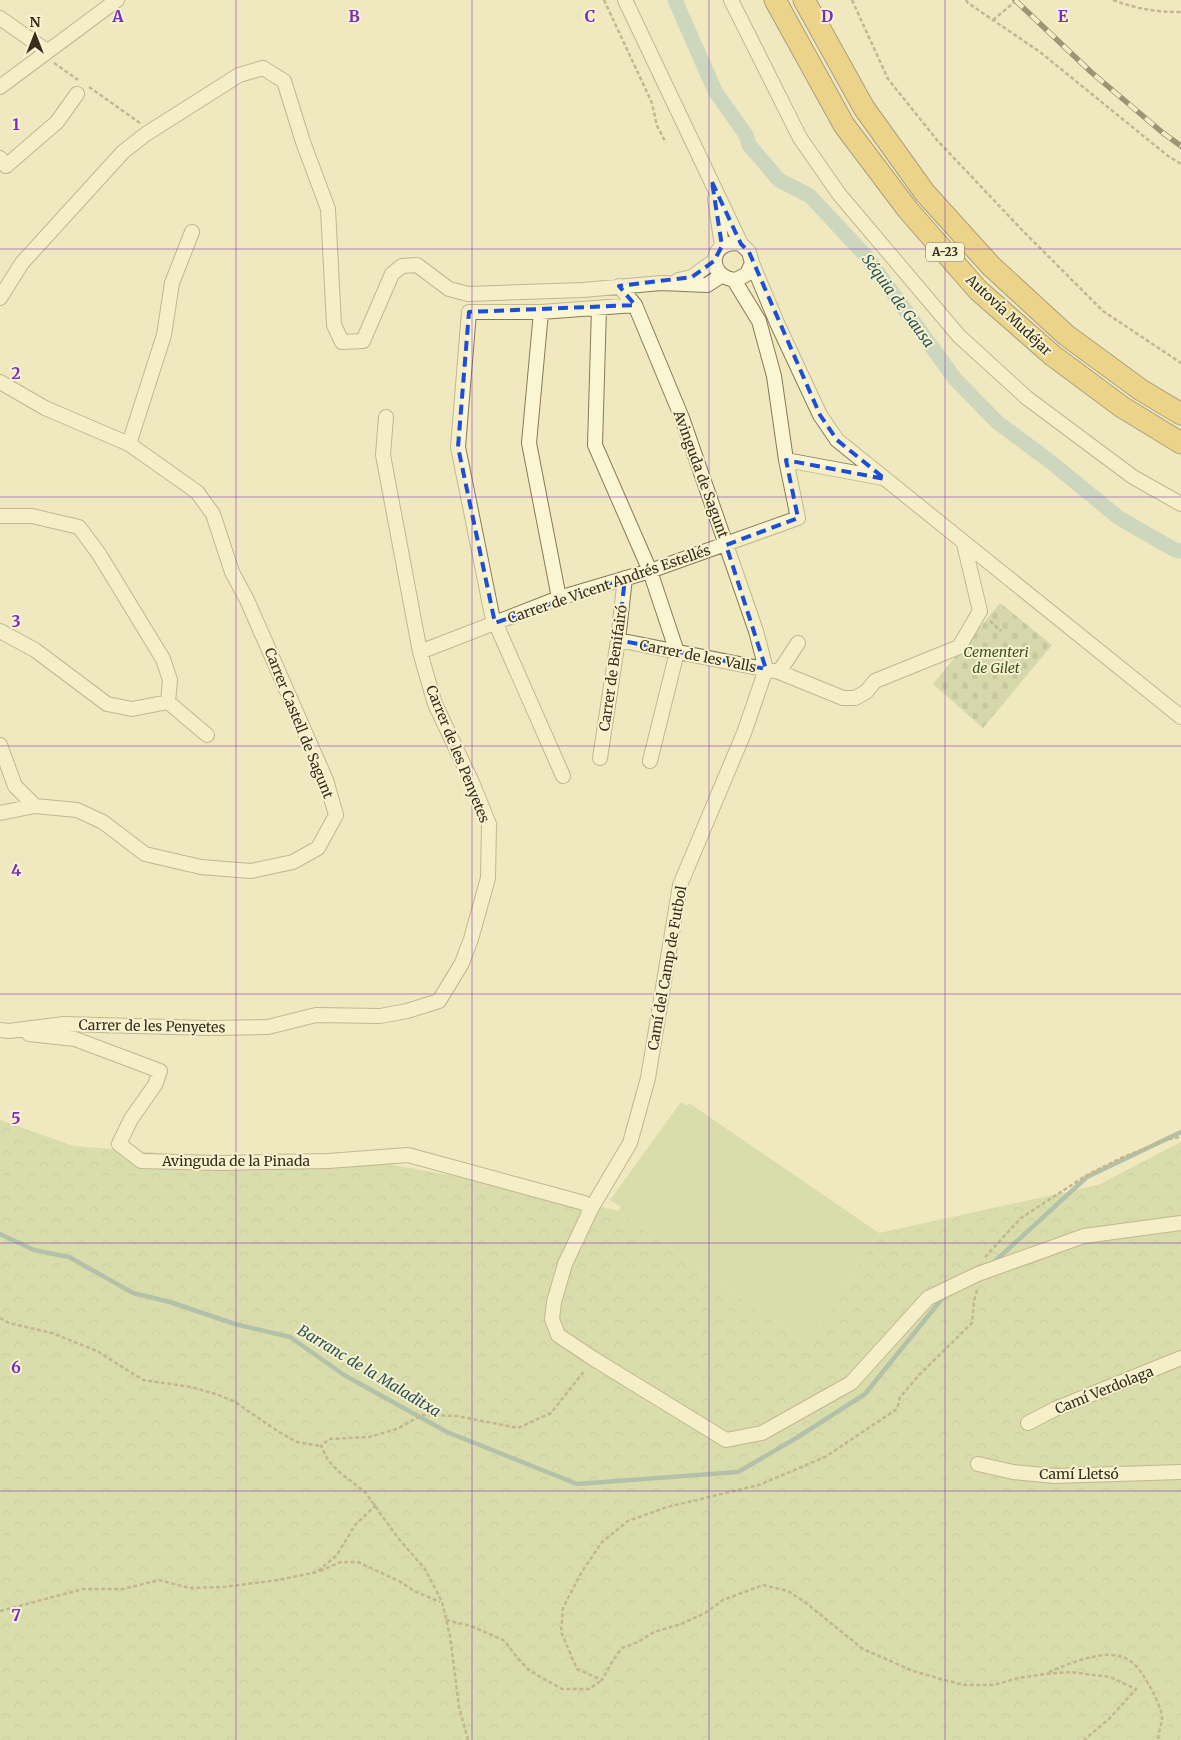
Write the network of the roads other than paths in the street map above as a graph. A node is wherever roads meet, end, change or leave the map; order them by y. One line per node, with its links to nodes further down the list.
1 (117, 0): 7 (street)
2 (625, 0): 11 (street)
3 (731, 0): 32 (street)
4 (774, 0): 28 (highway, Autovía Mudéjar / A-23)
5 (804, 0): 26 (highway, Autovía Mudéjar / A-23)
6 (0, 18): 7 (street)
7 (45, 52): 8 (street)
8 (0, 87)
9 (82, 88): 10 (street)
10 (2, 165)
11 (712, 182): 13 (street); 14 (street)
12 (192, 232): 29 (street)
13 (741, 244): 14 (street); 16 (street)
14 (722, 246): 15 (street)
15 (714, 261): 17 (street); 18 (street)
16 (752, 263): 17 (street); 24 (street)
17 (730, 278): 18 (street); 24 (street); 30 (street)
18 (661, 283): 19 (street)
19 (619, 286): 20 (street); 21 (street, Avinguda de Sagunt)
20 (0, 298)
21 (635, 305): 22 (street); 34 (street, Avinguda de Sagunt)
22 (599, 308): 23 (street); 36 (street)
23 (541, 312): 38 (street); 39 (street)
24 (777, 323): 31 (street)
25 (0, 382): 29 (street, Carrer Castell de Sagunt)
26 (1181, 414)
27 (386, 417): 43 (street, Carrer de les Penyetes)
28 (1181, 443)
29 (129, 444): 53 (street, Carrer Castell de Sagunt)
30 (786, 460): 31 (street); 34 (street, Carrer de Vicent Andrés Estellés)
31 (885, 479): 35 (street)
32 (1181, 504)
33 (0, 516): 46 (street)
34 (726, 544): 36 (street, Carrer de Vicent Andrés Estellés); 45 (street, Avinguda de Sagunt)
35 (964, 544): 45 (street, Carrer de les Valls); 47 (street)
36 (650, 571): 37 (street, Carrer de Vicent Andrés Estellés); 44 (street)
37 (625, 578): 38 (street, Carrer de Vicent Andrés Estellés); 41 (street, Carrer de Benifairó)
38 (559, 598): 39 (street, Carrer de Vicent Andrés Estellés)
39 (495, 623): 43 (street, Carrer de Vicent Andrés Estellés); 52 (street)
40 (0, 631): 46 (street)
41 (618, 640): 44 (street, Carrer de les Valls); 50 (street, Carrer de Benifairó)
42 (798, 643): 45 (street, Camí del Camp de Futbol)
43 (420, 652): 55 (street, Carrer de les Penyetes)
44 (677, 652): 45 (street, Carrer de les Valls); 51 (street)
45 (772, 671): 56 (street, Camí del Camp de Futbol)
46 (168, 702): 48 (street)
47 (1181, 717)
48 (208, 734)
49 (0, 745): 53 (street)
50 (600, 758)
51 (650, 761)
52 (563, 776)
53 (35, 806): 54 (street, Carrer Castell de Sagunt)
54 (0, 813)
55 (4, 1031): 56 (street, Avinguda de la Pinada)
56 (591, 1209): 57 (street, Camí del Camp de Futbol)
57 (1181, 1223)
58 (1181, 1358): 59 (street, Camí Verdolaga)
59 (1028, 1423)
60 (978, 1464): 61 (street, Camí Lletsó)
61 (1181, 1472)

